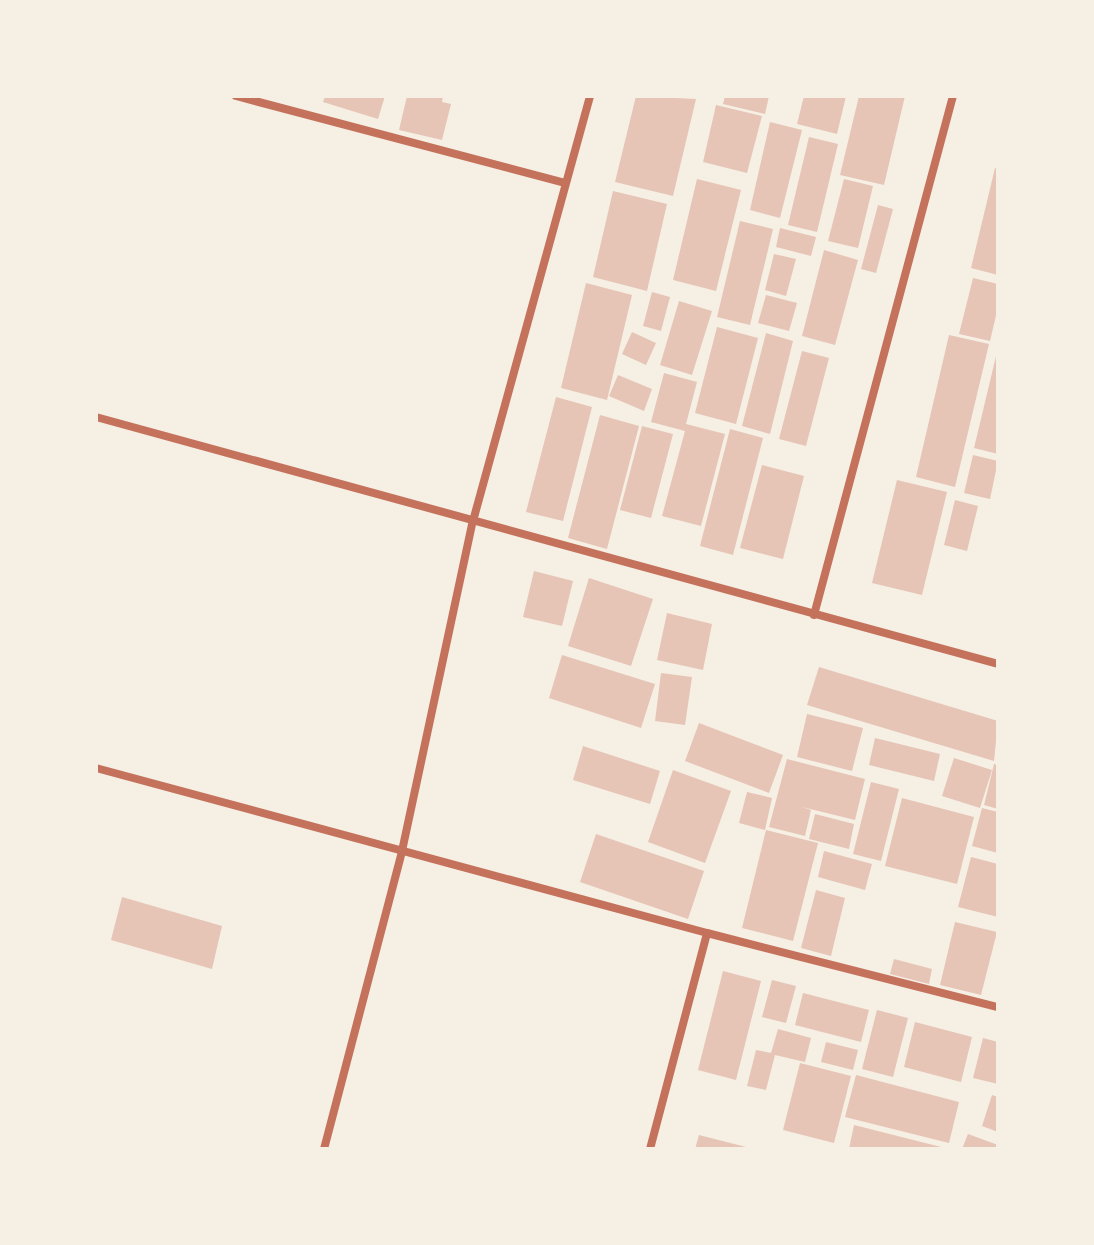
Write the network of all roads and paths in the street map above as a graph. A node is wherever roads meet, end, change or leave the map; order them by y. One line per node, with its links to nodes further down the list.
1 (236, 96): 4 (street)
2 (590, 96): 4 (street)
3 (953, 96): 7 (street)
4 (565, 183): 6 (street)
5 (96, 417): 6 (street)
6 (473, 521): 7 (street); 10 (street)
7 (814, 615): 8 (street)
8 (998, 664)
9 (96, 768): 10 (street)
10 (402, 851): 11 (street); 13 (street)
11 (707, 933): 12 (street); 14 (street)
12 (998, 1007)
13 (324, 1149)
14 (650, 1149)

